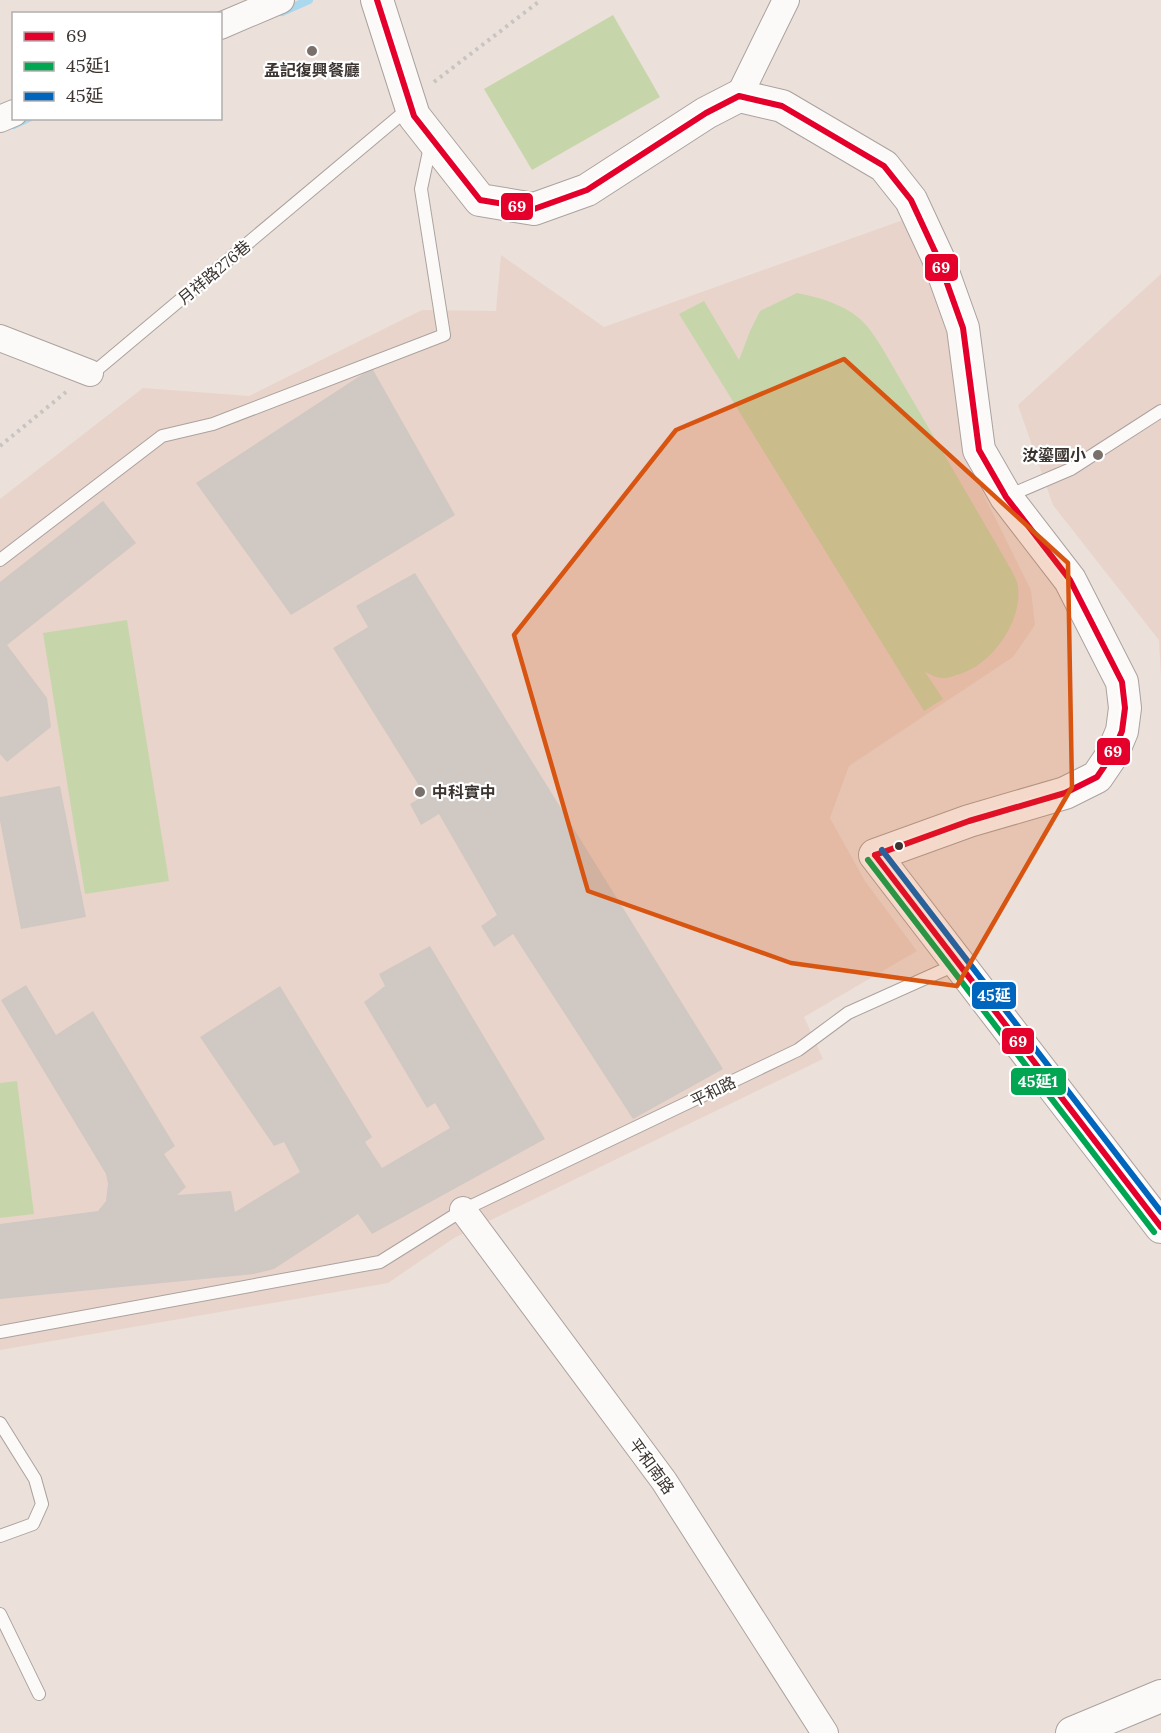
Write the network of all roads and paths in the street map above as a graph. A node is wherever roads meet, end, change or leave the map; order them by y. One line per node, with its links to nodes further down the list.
1 (281, 0): 4 (street)
2 (377, 0): 6 (street)
3 (786, 0): 5 (street)
4 (222, 25)
5 (739, 96): 7 (street); 11 (street)
6 (411, 106): 7 (street); 9 (lane, 月祥路276巷)
7 (431, 139): 12 (lane)
8 (0, 338): 9 (street, 月祥路276巷)
9 (90, 373)
10 (1161, 411): 11 (lane)
11 (1006, 497): 13 (street)
12 (0, 560)
13 (958, 964): 14 (lane, 平和路); 15 (street)
14 (463, 1210): 16 (lane, 平和路); 22 (street, 平和南路)
15 (1161, 1227)
16 (0, 1332)
17 (0, 1423): 18 (lane)
18 (0, 1536)
19 (0, 1614): 20 (lane)
20 (39, 1694)
21 (1161, 1696): 23 (street)
22 (825, 1733)
23 (1072, 1733)

